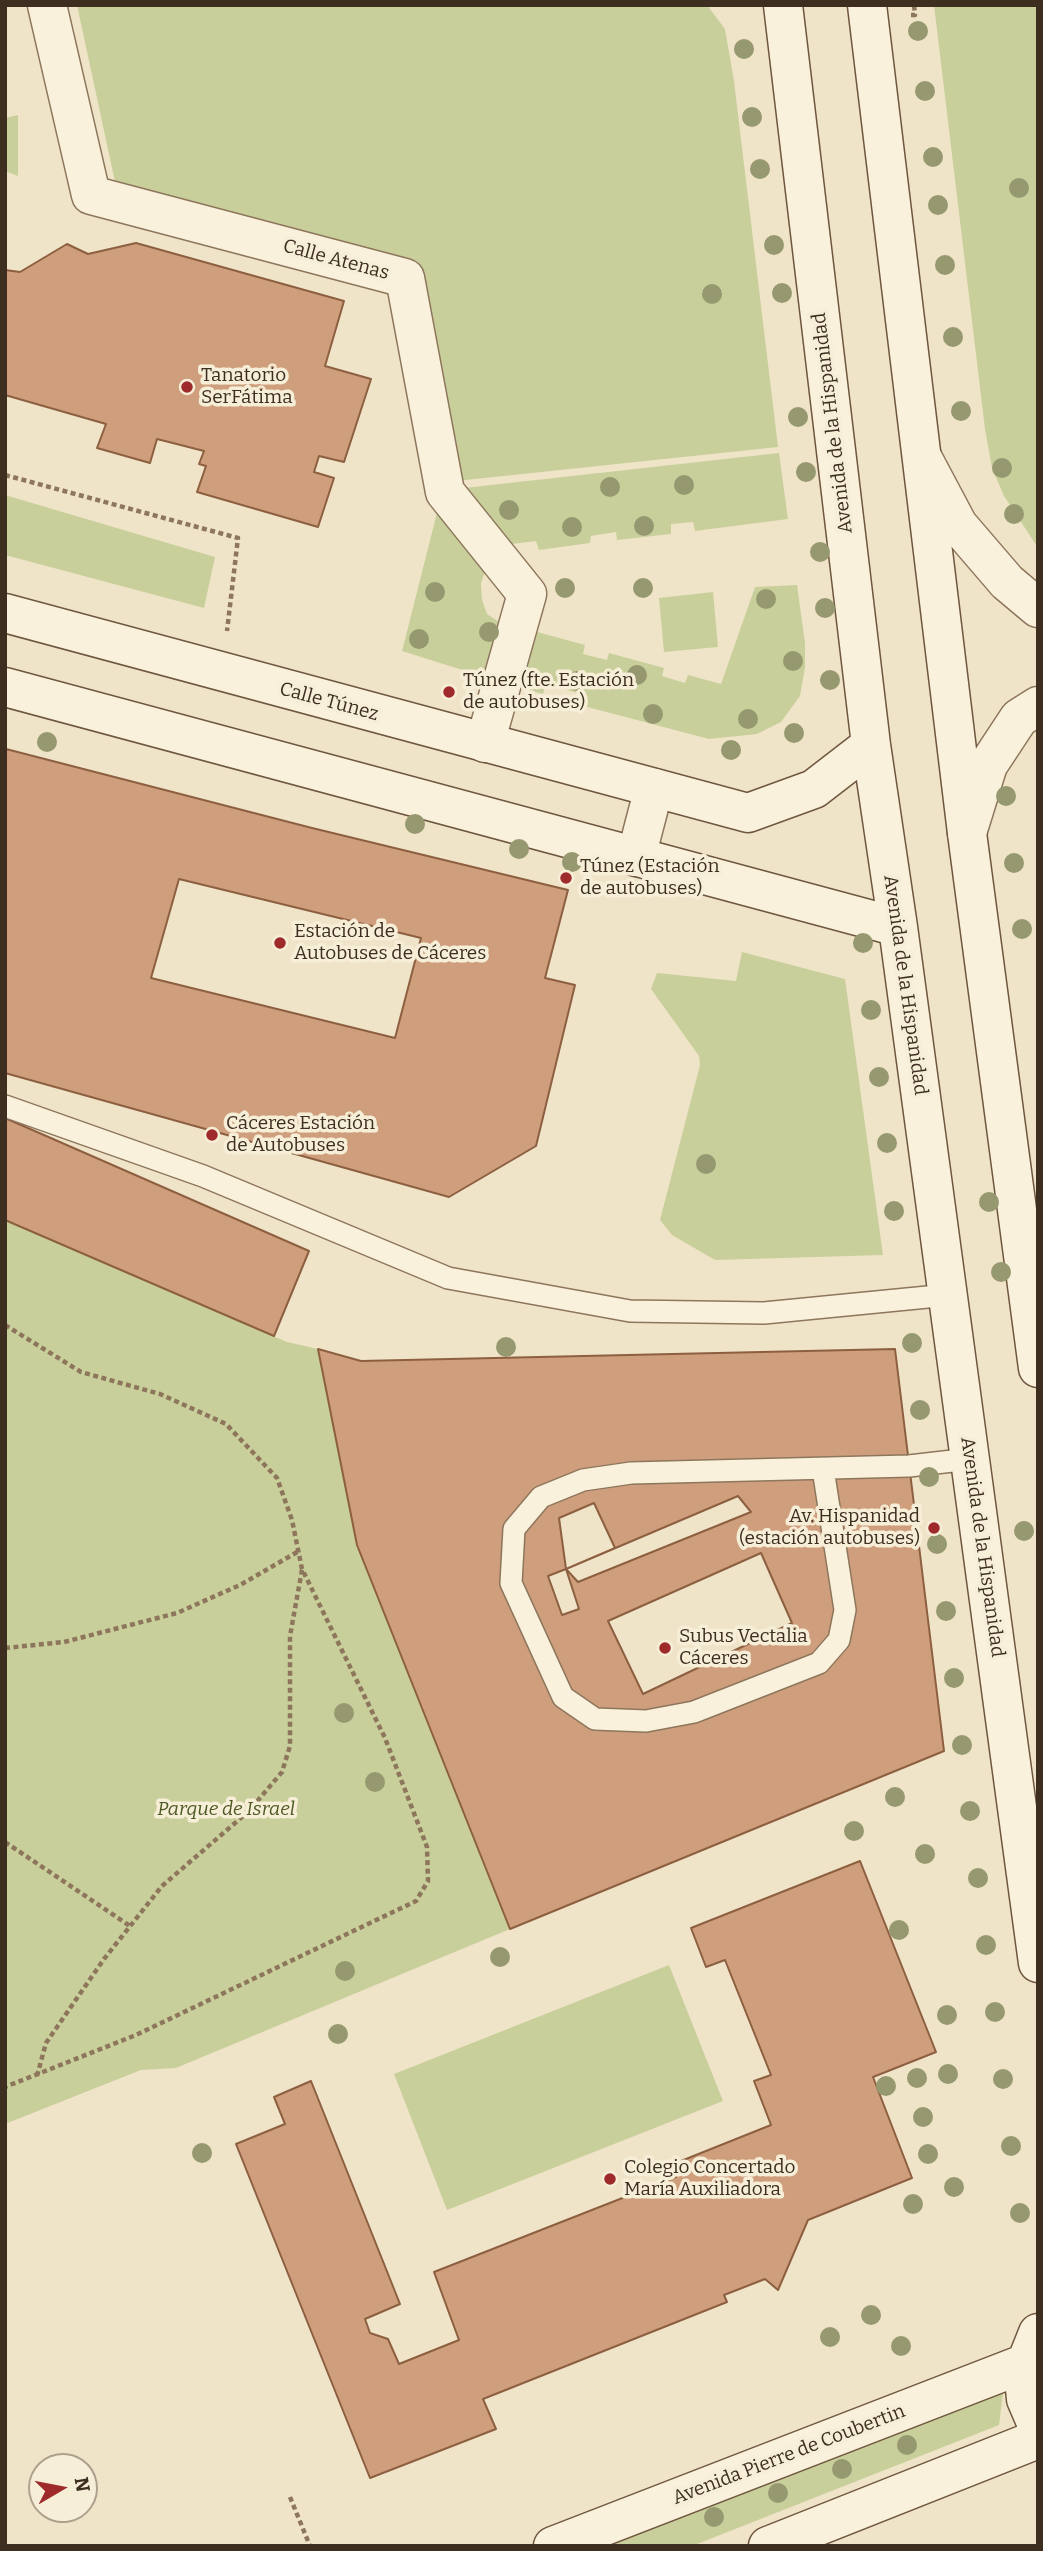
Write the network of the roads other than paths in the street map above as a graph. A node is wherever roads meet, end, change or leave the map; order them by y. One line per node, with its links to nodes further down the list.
1 (47, 5): 9 (main road, Calle Atenas)
2 (783, 5): 10 (main road, Avenida de la Hispanidad)
3 (867, 5): 4 (main road)
4 (921, 457): 5 (main road); 12 (main road)
5 (1038, 608)
6 (5, 613): 9 (main road, Calle Túnez)
7 (5, 687): 13 (main road)
8 (1038, 706): 12 (main road)
9 (485, 743): 11 (main road, Calle Túnez)
10 (871, 745): 11 (main road, Calle Túnez); 14 (main road, Avenida de la Hispanidad)
11 (654, 788): 13 (main road)
12 (967, 832): 16 (main road)
13 (636, 857): 14 (main road)
14 (898, 926): 17 (main road, Avenida de la Hispanidad)
15 (5, 1106): 17 (lane)
16 (1031, 1270): 18 (main road)
17 (948, 1295): 19 (main road, Avenida de la Hispanidad)
18 (1038, 1368)
19 (970, 1459): 20 (lane); 21 (main road, Avenida de la Hispanidad)
20 (823, 1469): 20 (lane)
21 (1038, 1963)
22 (1032, 2348): 23 (main road); 25 (main road, Avenida Pierre de Coubertin)
23 (1038, 2427)
24 (1038, 2439): 26 (main road)
25 (553, 2546)
26 (768, 2546)

